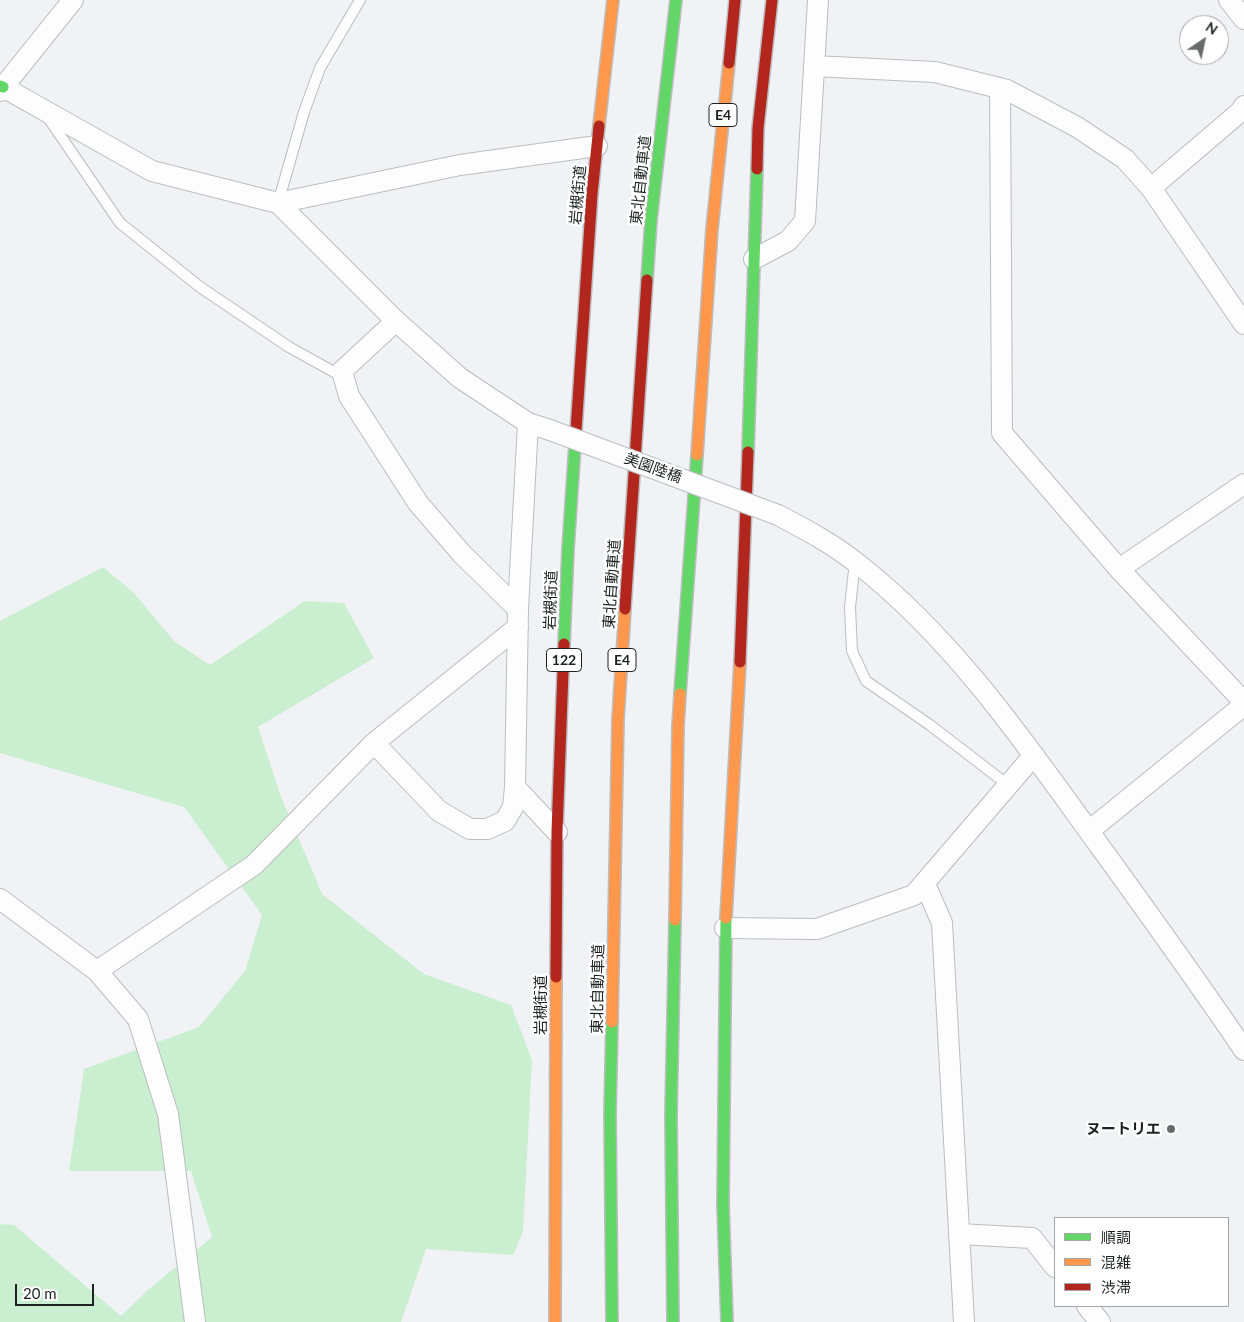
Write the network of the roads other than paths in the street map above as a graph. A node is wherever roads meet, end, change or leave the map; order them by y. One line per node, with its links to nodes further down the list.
1 (73, 0): 11 (street)
2 (360, 0): 17 (lane)
3 (613, 0): 15 (highway, 岩槻街道 / 122)
4 (676, 0): 44 (highway, 東北自動車道 / E4)
5 (735, 0): 45 (highway, E4)
6 (772, 0): 18 (highway)
7 (818, 0): 10 (street)
8 (1229, 0): 9 (street)
9 (1244, 19)
10 (814, 66): 12 (street); 18 (street)
11 (1, 88): 14 (street)
12 (1000, 88): 16 (street); 25 (street)
13 (1244, 106): 16 (street)
14 (42, 109): 17 (street); 21 (lane)
15 (597, 146): 17 (street); 33 (highway, 岩槻街道 / 122)
16 (1151, 188): 20 (street)
17 (278, 203): 19 (street, 美園陸橋)
18 (754, 259): 36 (highway)
19 (396, 321): 21 (street); 22 (street, 美園陸橋)
20 (1244, 324)
21 (344, 377): 26 (street)
22 (528, 423): 24 (street, 美園陸橋, bridge); 26 (street)
23 (1244, 484): 25 (street)
24 (854, 561): 29 (street, 美園陸橋); 30 (lane)
25 (1119, 569): 27 (street)
26 (518, 618): 28 (street); 31 (street)
27 (1244, 704): 32 (street)
28 (374, 743): 31 (street); 37 (street)
29 (1034, 755): 30 (street); 32 (street, 美園陸橋)
30 (1008, 785): 34 (street)
31 (515, 787): 33 (street)
32 (1089, 831): 38 (street, 美園陸橋)
33 (557, 832): 43 (highway, 岩槻街道 / 122)
34 (925, 884): 36 (street); 39 (street)
35 (0, 899): 37 (street)
36 (725, 928): 46 (highway)
37 (97, 971): 42 (street)
38 (1244, 1050)
39 (959, 1234): 40 (street); 47 (street)
40 (1054, 1266)
41 (1088, 1307): 48 (street)
42 (195, 1322)
43 (555, 1322)
44 (612, 1322)
45 (673, 1322)
46 (727, 1322)
47 (964, 1322)
48 (1100, 1322)

